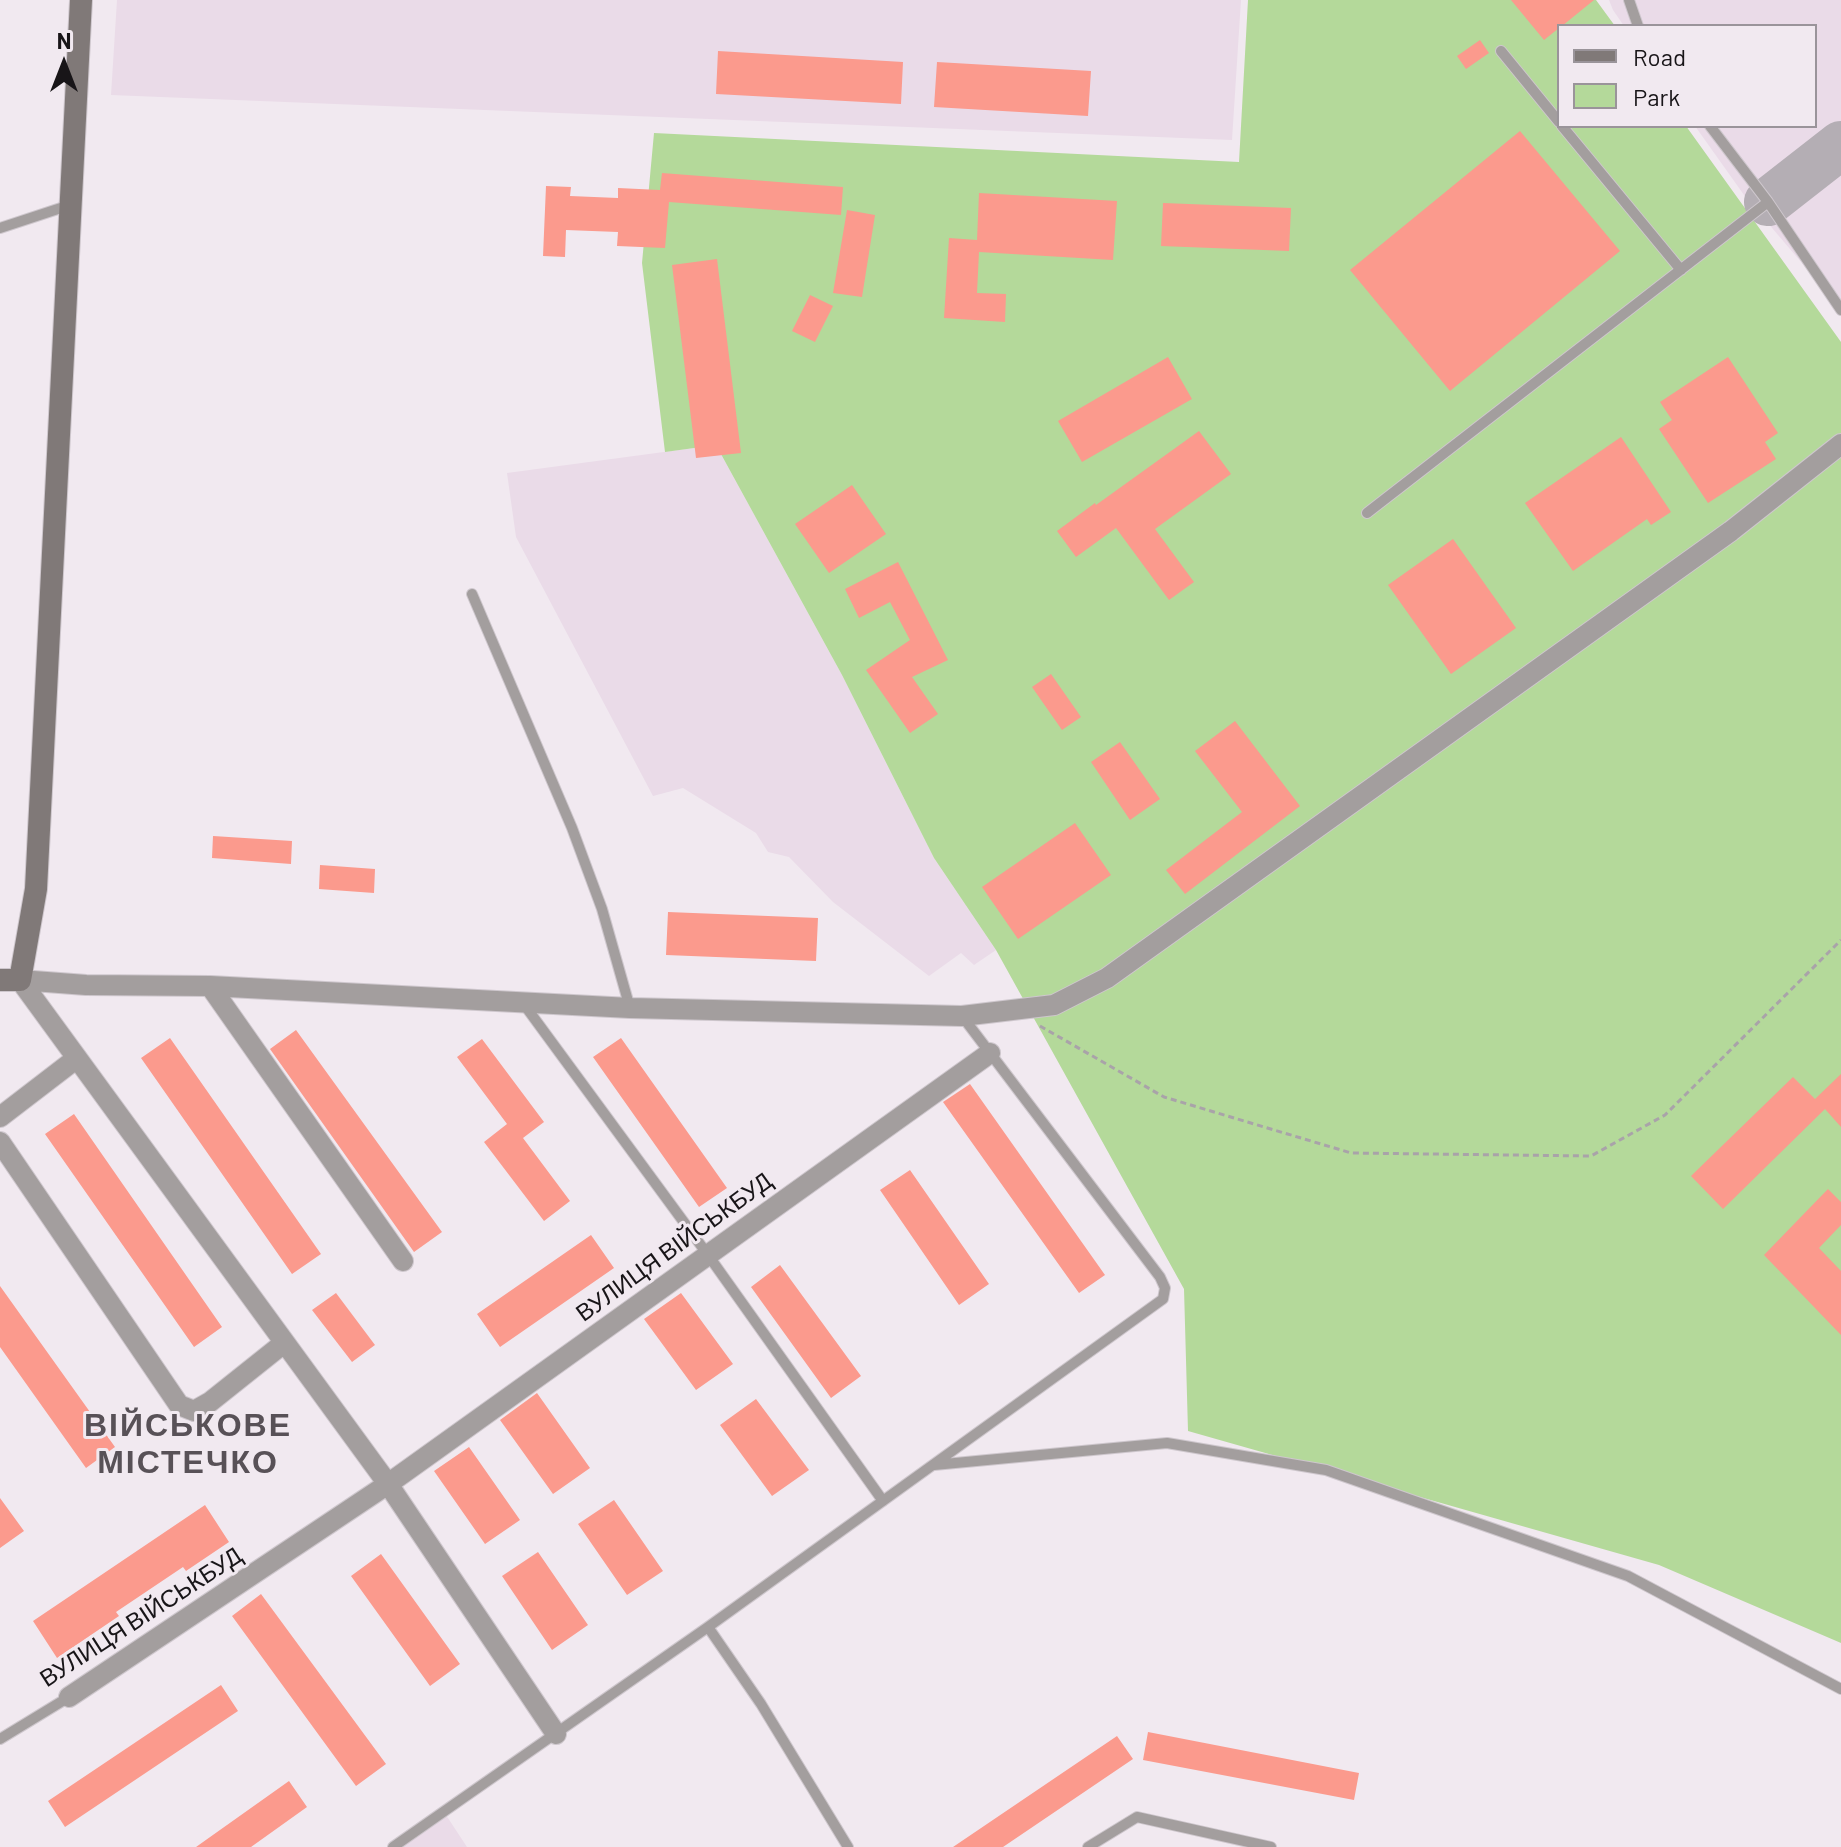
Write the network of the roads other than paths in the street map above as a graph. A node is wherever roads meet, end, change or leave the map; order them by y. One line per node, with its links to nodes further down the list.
1 (81, 0): 9 (main road)
2 (1629, 0): 3 (lane)
3 (1637, 24)
4 (1501, 51): 5 (lane)
5 (1557, 119)
6 (1564, 128): 11 (lane)
7 (1712, 128): 8 (lane)
8 (1768, 202): 11 (lane); 12 (lane)
9 (71, 205): 10 (lane); 16 (main road)
10 (0, 228)
11 (1681, 270): 14 (lane)
12 (1841, 310)
13 (1841, 444): 20 (street)
14 (1367, 513)
15 (472, 594): 19 (lane)
16 (10, 980): 17 (street); 22 (street)
17 (210, 986): 18 (street); 26 (street)
18 (522, 1002): 19 (street); 25 (lane)
19 (630, 1008): 20 (street)
20 (962, 1016): 21 (lane)
21 (990, 1053): 25 (street, ВУЛИЦЯ ВІЙСЬКБУД); 28 (lane)
22 (77, 1058): 23 (street); 27 (street)
23 (0, 1117)
24 (0, 1142): 27 (street)
25 (708, 1255): 29 (street, ВУЛИЦЯ ВІЙСЬКБУД); 30 (lane)
26 (403, 1261)
27 (284, 1343): 29 (street)
28 (932, 1465): 30 (lane); 32 (lane)
29 (388, 1484): 33 (street, ВУЛИЦЯ ВІЙСЬКБУД); 34 (street)
30 (883, 1501): 31 (lane)
31 (708, 1627): 34 (lane); 37 (lane)
32 (1841, 1689)
33 (69, 1697): 35 (lane, ВУЛИЦЯ ВІЙСЬКБУД)
34 (556, 1734): 36 (lane)
35 (0, 1739)
36 (393, 1847)
37 (848, 1847)
38 (1088, 1847): 39 (lane)
39 (1271, 1847)

